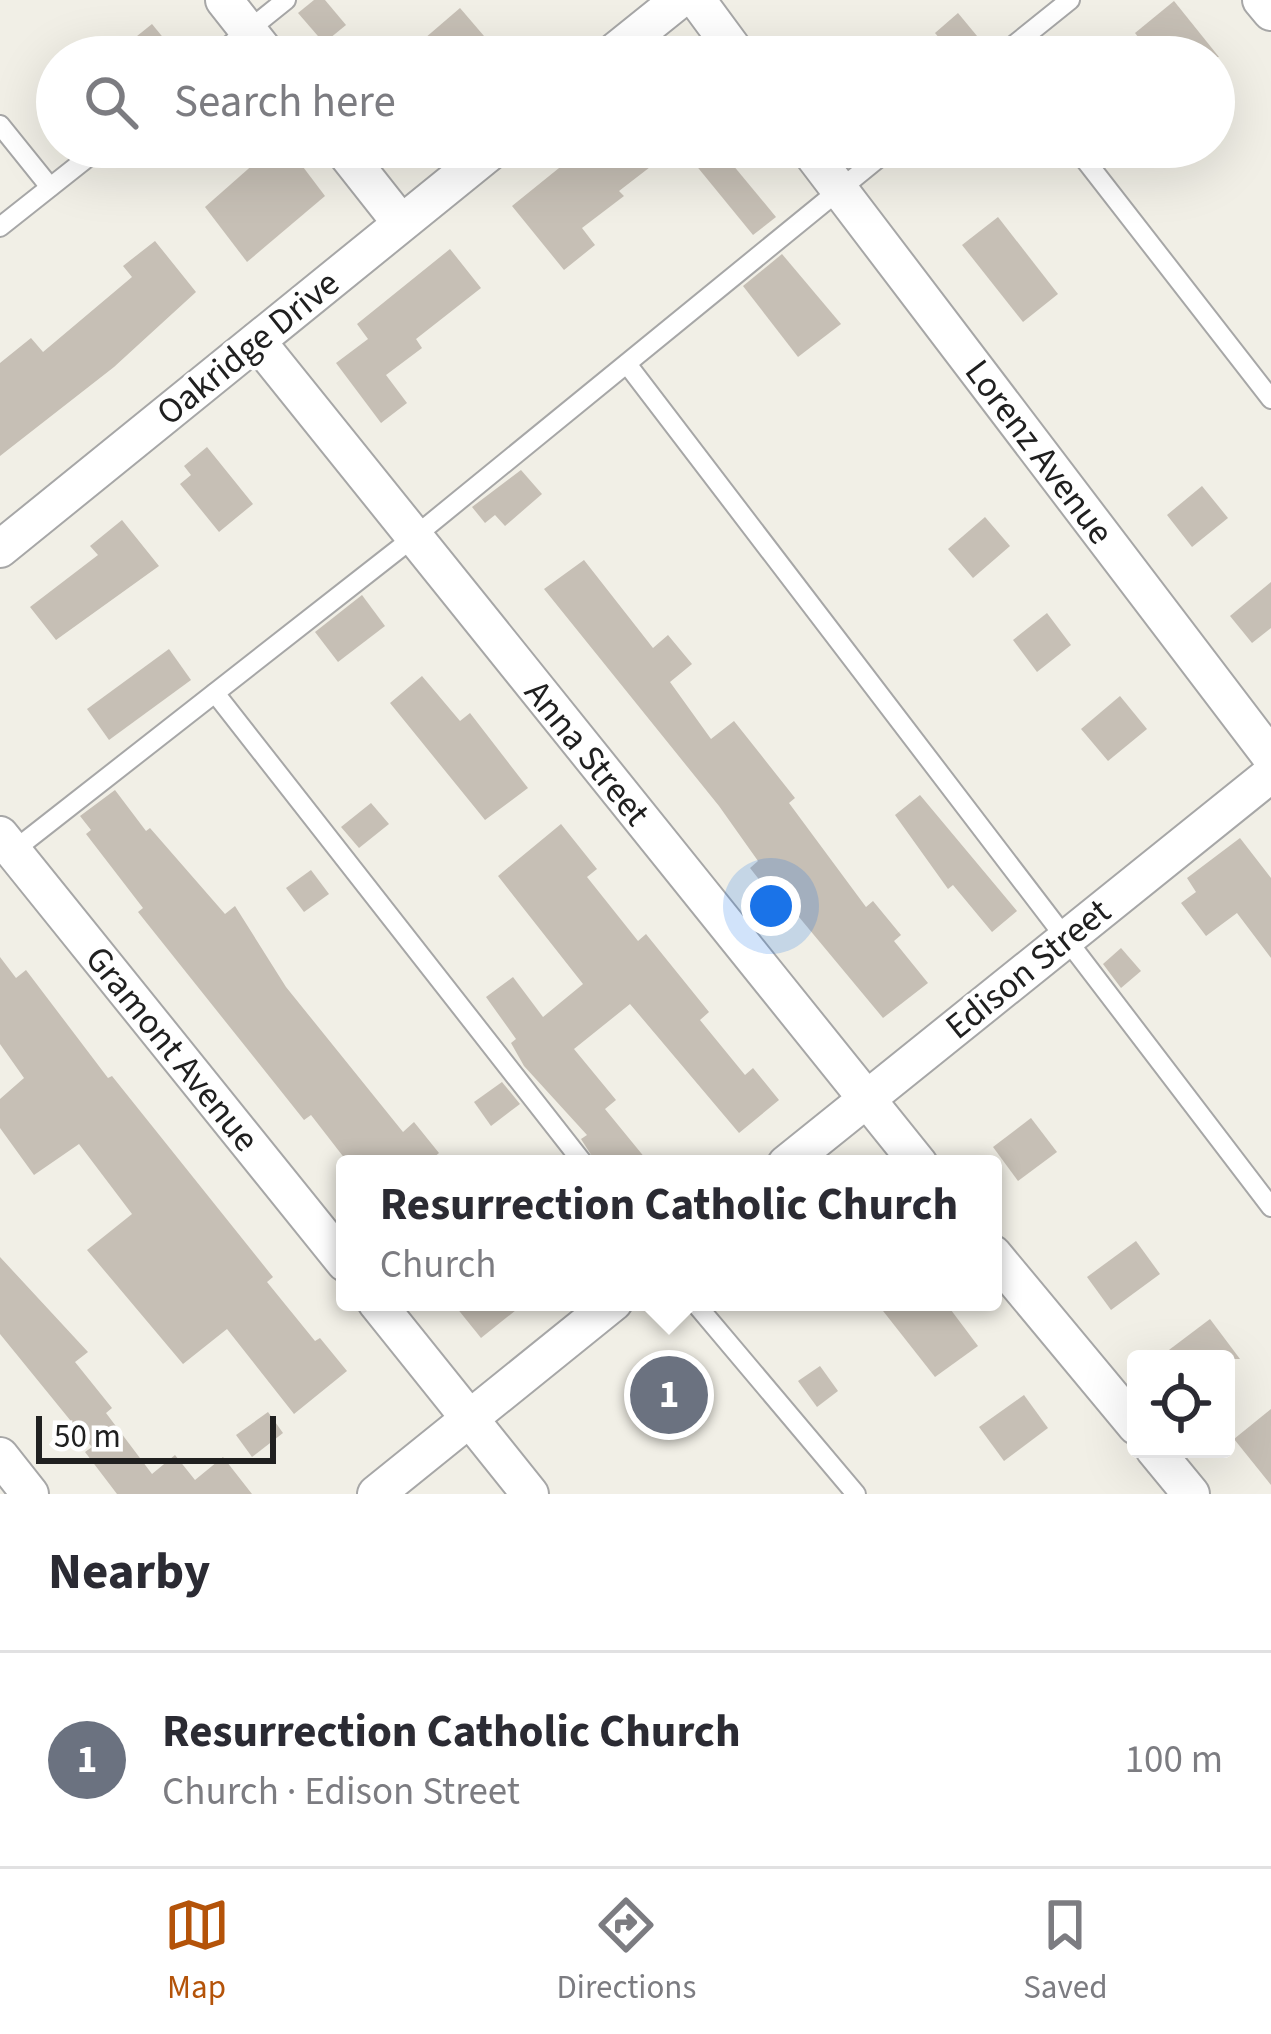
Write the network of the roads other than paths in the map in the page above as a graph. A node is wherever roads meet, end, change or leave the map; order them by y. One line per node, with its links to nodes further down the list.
1 (224, 0): 8 (street)
2 (286, 0): 9 (lane)
3 (679, 0): 10 (street)
4 (697, 0): 11 (street)
5 (1070, 0): 12 (lane)
6 (1262, 0): 7 (street)
7 (1271, 13)
8 (253, 36)
9 (264, 36)
10 (634, 36)
11 (724, 36)
12 (1026, 36)
13 (0, 125): 20 (lane)
14 (74, 168): 20 (lane)
15 (358, 168): 22 (street)
16 (470, 168): 22 (street, Oakridge Drive)
17 (823, 168): 21 (street, Lorenz Avenue)
18 (867, 168): 21 (lane)
19 (1091, 168): 26 (lane)
20 (50, 187): 23 (lane)
21 (840, 191): 25 (lane); 30 (street, Lorenz Avenue)
22 (401, 223): 24 (street, Oakridge Drive)
23 (0, 227)
24 (257, 341): 27 (street, Oakridge Drive); 28 (street, Anna Street)
25 (627, 364): 28 (lane); 33 (lane)
26 (1271, 399)
27 (6, 532)
28 (414, 537): 29 (lane); 34 (street, Anna Street)
29 (215, 692): 32 (lane); 35 (lane)
30 (1271, 757)
31 (1271, 774): 33 (street, Edison Street)
32 (6, 843): 39 (street, Gramont Avenue)
33 (1065, 939): 34 (street, Edison Street); 38 (lane)
34 (866, 1100): 36 (street, Edison Street); 37 (street, Anna Street)
35 (577, 1155)
36 (797, 1155)
37 (912, 1155)
38 (1271, 1207)
39 (336, 1252)
40 (1002, 1265): 44 (street)
41 (383, 1311): 45 (street)
42 (603, 1311): 45 (street)
43 (702, 1311): 51 (lane)
44 (1127, 1415)
45 (471, 1419): 49 (street); 50 (street)
46 (0, 1456): 48 (street)
47 (1161, 1458): 52 (street)
48 (30, 1494)
49 (376, 1494)
50 (530, 1494)
51 (856, 1494)
52 (1191, 1494)

